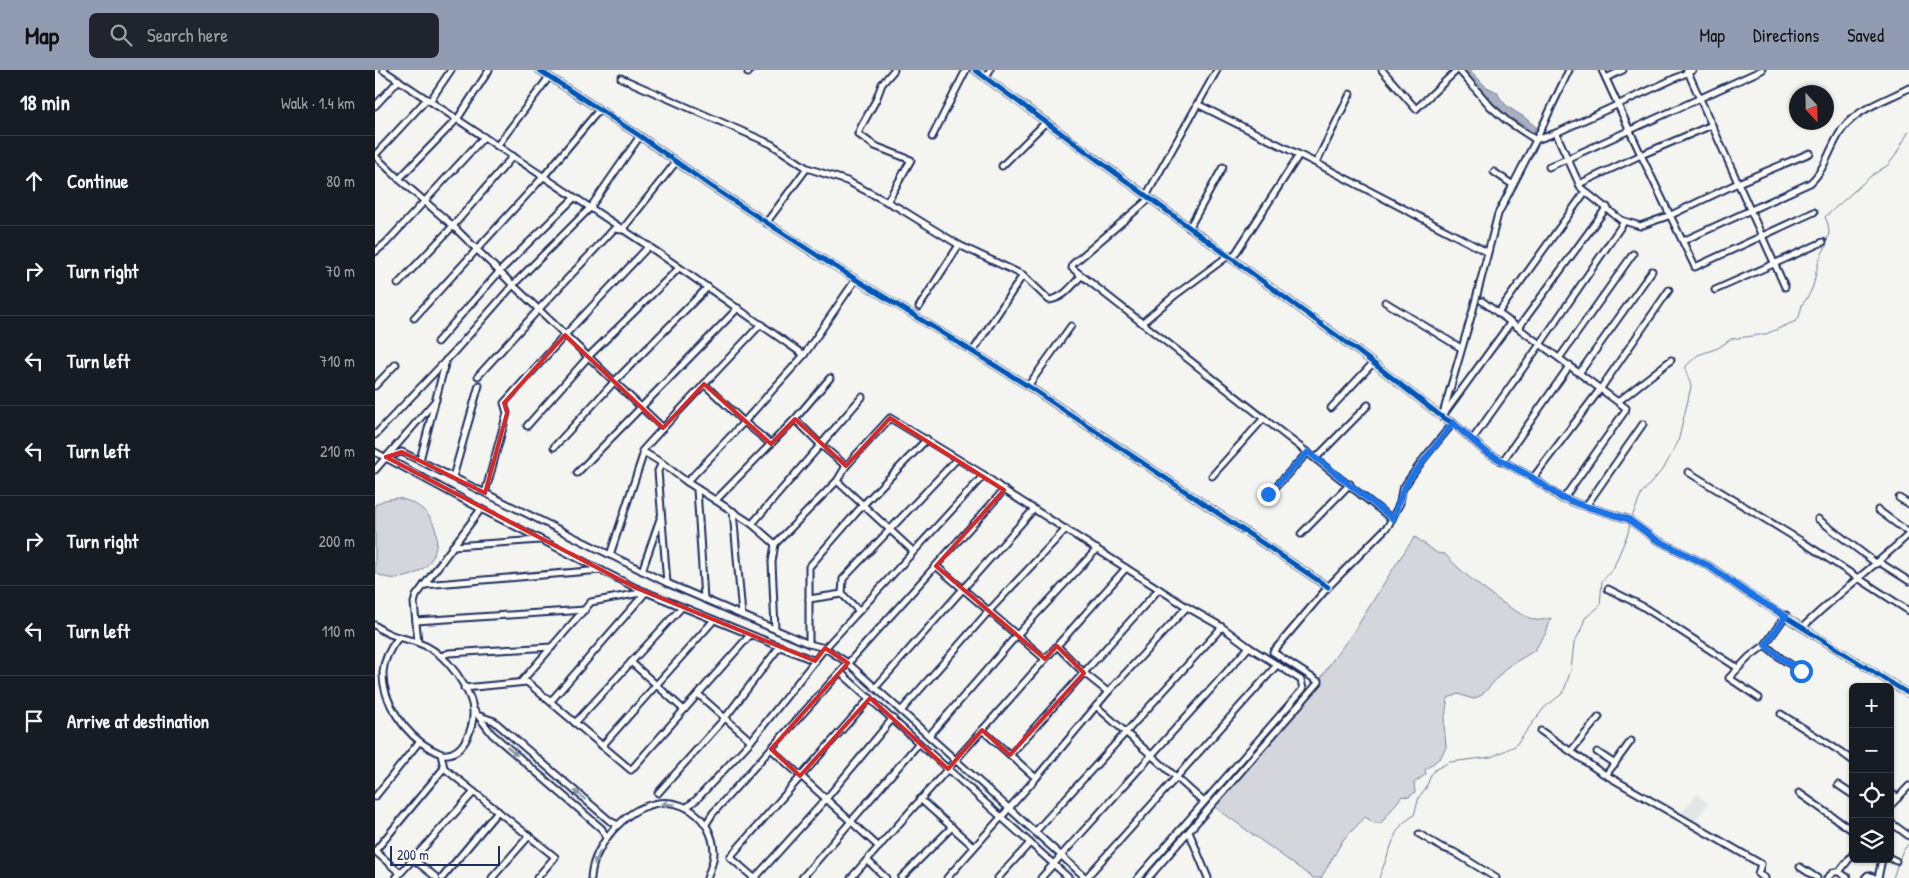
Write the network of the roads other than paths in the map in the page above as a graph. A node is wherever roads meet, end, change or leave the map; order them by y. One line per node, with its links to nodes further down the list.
1 (383, 70): 21 (street)
2 (451, 70): 25 (street)
3 (489, 70): 30 (street)
4 (539, 70): 17 (street)
5 (894, 70): 62 (street)
6 (966, 70): 37 (street)
7 (975, 70): 18 (street)
8 (990, 70): 18 (street)
9 (1217, 70): 26 (street)
10 (1382, 70): 11 (street)
11 (1458, 70): 38 (street)
12 (1569, 70): 38 (street)
13 (1602, 70): 20 (street)
14 (1623, 70): 20 (street)
15 (1762, 70): 24 (street)
16 (1689, 71): 24 (street); 27 (street)
17 (549, 76): 29 (street); 39 (street)
18 (985, 77): 31 (street)
19 (621, 78): 51 (street)
20 (1605, 78): 27 (street)
21 (399, 80): 25 (street); 28 (street)
22 (1909, 88): 65 (street)
23 (1351, 94): 47 (street)
24 (1699, 98): 32 (street); 33 (street)
25 (429, 100): 30 (street); 43 (street)
26 (1197, 104): 41 (street); 60 (street)
27 (1618, 105): 33 (street); 34 (street)
28 (375, 106)
29 (599, 110): 35 (street); 53 (street)
30 (458, 118): 36 (street); 54 (street)
31 (1046, 122): 48 (street); 60 (street)
32 (1711, 125): 42 (street); 55 (street)
33 (1629, 130): 42 (street); 45 (street)
34 (1556, 133): 38 (street); 45 (street)
35 (640, 136): 46 (street); 64 (street)
36 (484, 137): 39 (street); 61 (street)
37 (932, 137)
38 (1535, 140): 57 (street)
39 (497, 146): 44 (street)
40 (1810, 153): 55 (street)
41 (1299, 155): 47 (street); 82 (street)
42 (1641, 155): 56 (street); 67 (street)
43 (375, 156): 54 (street)
44 (513, 156): 53 (street); 70 (street)
45 (1568, 158): 50 (street); 56 (street)
46 (676, 162): 68 (street); 72 (street)
47 (1316, 163): 79 (street)
48 (1002, 166)
49 (1223, 167): 71 (street)
50 (1549, 167)
51 (807, 168): 62 (street); 68 (street)
52 (1494, 172): 57 (street)
53 (544, 176): 59 (street); 78 (street)
54 (399, 179): 61 (street)
55 (1738, 183): 65 (street); 67 (street)
56 (1579, 184): 58 (street)
57 (1513, 185): 111 (street)
58 (1585, 192): 63 (street); 101 (street)
59 (574, 198): 64 (street); 85 (street)
60 (1147, 198): 71 (street); 88 (street)
61 (425, 202): 70 (street); 80 (street)
62 (887, 202): 76 (street)
63 (1607, 207): 69 (street); 107 (street)
64 (590, 208): 72 (street); 91 (street)
65 (1749, 211): 73 (street); 74 (street)
66 (1814, 212): 73 (street)
67 (1671, 215): 69 (street); 74 (street)
68 (766, 222): 89 (street)
69 (1624, 222): 110 (street)
70 (453, 226): 78 (street); 90 (street)
71 (1189, 228): 82 (street)
72 (622, 230): 77 (street); 99 (street)
73 (1762, 236): 74 (street); 83 (street)
74 (1683, 241)
75 (1823, 242): 83 (street)
76 (959, 245): 87 (street); 98 (street)
77 (649, 246): 84 (street); 108 (street)
78 (478, 249): 85 (street); 102 (street)
79 (1485, 251)
80 (375, 252)
81 (1633, 254): 115 (street)
82 (1230, 257): 105 (street); 118 (street)
83 (1774, 263): 93 (street); 95 (street)
84 (679, 268): 92 (street); 114 (street)
85 (500, 271): 91 (street); 109 (street)
86 (1652, 271): 121 (street)
87 (1023, 276): 88 (street); 112 (street)
88 (1081, 276): 105 (street)
89 (856, 279): 112 (street); 113 (street)
90 (398, 284)
91 (513, 285): 99 (street); 116 (street)
92 (707, 287): 100 (street); 124 (street)
93 (1785, 288)
94 (1669, 290): 129 (street)
95 (1715, 290)
96 (1482, 301): 101 (street)
97 (1385, 302): 111 (street)
98 (919, 306)
99 (539, 308): 108 (street); 122 (street)
100 (738, 308): 104 (street); 134 (street)
101 (1498, 313): 103 (street)
102 (414, 318)
103 (1511, 322): 107 (street); 136 (street)
104 (761, 324): 113 (street); 125 (street)
105 (1142, 324): 137 (street)
106 (1071, 326): 128 (street)
107 (1519, 328): 110 (street)
108 (565, 335): 114 (street); 172 (street)
109 (437, 342)
110 (1541, 343): 115 (street); 146 (street)
111 (1461, 348): 136 (street)
112 (973, 351): 128 (street)
113 (803, 355): 139 (street)
114 (589, 356): 124 (street); 142 (street)
115 (1560, 357): 120 (street)
116 (446, 359): 131 (street); 144 (street)
117 (1671, 360): 132 (street)
118 (1373, 363): 135 (street); 136 (street)
119 (396, 364): 127 (street)
120 (1570, 365): 121 (street); 157 (street)
121 (1581, 372): 129 (street)
122 (479, 376)
123 (831, 378): 138 (street)
124 (615, 381): 134 (street); 149 (street)
125 (704, 384): 139 (street); 143 (street)
126 (479, 385): 165 (street)
127 (375, 386)
128 (1028, 386): 207 (street)
129 (1601, 388): 132 (street); 166 (street)
130 (863, 397): 148 (street)
131 (437, 400): 153 (street); 156 (street)
132 (1619, 401): 174 (street)
133 (1368, 405): 154 (street)
134 (641, 408): 143 (street); 162 (street)
135 (1331, 408)
136 (1442, 417): 140 (street)
137 (1264, 418): 152 (street); 164 (street)
138 (795, 419): 147 (street); 148 (street)
139 (744, 422): 147 (street); 168 (street)
140 (1453, 423): 146 (street); 185 (street)
141 (1643, 424): 179 (street)
142 (527, 426)
143 (663, 428): 151 (street)
144 (375, 435)
145 (927, 439): 155 (street); 159 (street); 178 (street)
146 (1472, 440): 157 (street)
147 (771, 444): 176 (street)
148 (820, 444): 159 (street); 187 (street)
149 (554, 447)
150 (375, 452): 153 (street)
151 (644, 452): 158 (street); 197 (street)
152 (1308, 452): 154 (street); 173 (street)
153 (386, 457): 156 (street); 160 (street); 180 (street)
154 (1316, 458): 169 (street)
155 (957, 459): 163 (street); 188 (street)
156 (420, 460): 165 (street)
157 (1502, 462): 166 (street)
158 (661, 463): 168 (street); 184 (street)
159 (846, 466): 167 (street)
160 (375, 470)
161 (1688, 472): 203 (street)
162 (577, 473)
163 (984, 475): 171 (street); 196 (street)
164 (1212, 476)
165 (453, 477): 172 (street)
166 (1533, 478): 174 (street)
167 (837, 481): 178 (street); 193 (street)
168 (687, 482): 170 (street)
169 (1350, 484): 185 (street); 190 (street)
170 (697, 489): 176 (street); 213 (street)
171 (1004, 490): 181 (street); 199 (street)
172 (485, 493): 197 (street)
173 (1268, 494)
174 (1564, 498): 179 (street)
175 (1899, 498): 177 (street)
176 (716, 500): 183 (street)
177 (1909, 504)
178 (863, 505): 188 (street); 214 (street)
179 (1586, 506): 222 (street)
180 (481, 509): 192 (street); 194 (street)
181 (1034, 509): 189 (street); 208 (street)
182 (1878, 510): 191 (street)
183 (733, 511): 187 (street); 221 (street)
184 (661, 513): 202 (street); 205 (street)
185 (1393, 519): 207 (street)
186 (1818, 519): 198 (street)
187 (752, 524): 193 (street)
188 (889, 529): 196 (street); 212 (street)
189 (1066, 529): 195 (street); 220 (street)
190 (1301, 534)
191 (1909, 534): 198 (street)
192 (541, 540): 194 (street); 201 (street)
193 (775, 544): 228 (street)
194 (453, 546): 206 (street)
195 (1097, 549): 200 (street); 230 (street)
196 (913, 550): 218 (street)
197 (611, 555): 202 (street)
198 (1878, 563): 203 (street); 204 (street)
199 (936, 566): 208 (street); 244 (street)
200 (1127, 568): 209 (street); 236 (street)
201 (601, 570): 206 (street); 211 (street)
202 (643, 571): 205 (street)
203 (1858, 578): 219 (street); 226 (street)
204 (1909, 582)
205 (667, 583): 213 (street)
206 (424, 585): 224 (street)
207 (1328, 587): 318 (street)
208 (964, 589): 220 (street); 253 (street)
209 (1159, 589): 216 (street); 249 (street)
210 (1608, 589): 246 (street)
211 (646, 592): 215 (street); 217 (street); 259 (street)
212 (842, 594): 214 (street); 218 (street)
213 (704, 599): 221 (street)
214 (809, 599): 233 (street)
215 (682, 607): 223 (street); 243 (street)
216 (1187, 607): 225 (street); 254 (street)
217 (585, 610): 224 (street); 237 (street)
218 (859, 611): 239 (street)
219 (1909, 611)
220 (988, 612): 230 (street); 263 (street)
221 (741, 615): 228 (street)
222 (1786, 616): 226 (street); 234 (street)
223 (715, 620): 229 (street); 251 (street)
224 (416, 621): 232 (street)
225 (1222, 627): 238 (street); 271 (street)
226 (1803, 627): 256 (street)
227 (376, 629): 231 (street)
228 (775, 629): 233 (street)
229 (750, 635): 235 (street); 255 (street)
230 (1017, 635): 241 (street); 273 (street)
231 (398, 638): 232 (street); 276 (street)
232 (418, 642): 240 (street)
233 (809, 644): 239 (street)
234 (1765, 645): 246 (street); 247 (street)
235 (780, 646): 242 (street); 267 (street)
236 (1057, 646): 241 (street); 249 (street)
237 (552, 647): 240 (street); 250 (street)
238 (1249, 647): 245 (street); 284 (street)
239 (825, 648): 242 (street); 244 (street)
240 (441, 656): 252 (street)
241 (1045, 659): 270 (street)
242 (815, 661): 274 (street)
243 (631, 662): 251 (street); 269 (street)
244 (848, 663): 248 (street); 253 (street)
245 (1277, 665): 293 (street); 306 (street)
246 (1738, 668): 258 (street)
247 (1801, 671)
248 (840, 672): 257 (street); 279 (street)
249 (1084, 673): 254 (street); 283 (street)
250 (521, 682): 252 (street); 259 (street)
251 (657, 686): 262 (street); 278 (street)
252 (464, 688): 261 (street)
253 (875, 688): 263 (street)
254 (1108, 692): 260 (street)
255 (698, 694): 262 (street); 267 (street)
256 (1909, 694)
257 (869, 698): 268 (street); 291 (street)
258 (1759, 698)
259 (551, 702): 269 (street)
260 (1096, 706): 271 (street); 292 (street)
261 (473, 709): 265 (street); 282 (street)
262 (684, 710): 278 (street)
263 (901, 711): 273 (street)
264 (1781, 714): 285 (street)
265 (479, 716): 313 (street, one-way to 265); 322 (street, one-way to 322)
266 (1599, 717): 280 (street)
267 (725, 718): 274 (street); 298 (street)
268 (893, 718): 277 (street); 303 (street)
269 (575, 723): 278 (street)
270 (982, 730): 283 (street); 286 (street)
271 (1125, 731): 284 (street); 317 (street)
272 (1541, 731): 280 (street)
273 (929, 736): 286 (street)
274 (751, 741): 307 (street)
275 (1631, 741): 287 (street)
276 (419, 742): 282 (street); 301 (street)
277 (919, 743): 289 (street); 311 (street)
278 (603, 746)
279 (771, 749): 291 (street); 312 (street)
280 (1571, 751): 290 (street)
281 (1597, 752): 287 (street)
282 (441, 754): 288 (street)
283 (1010, 755): 292 (street)
284 (1151, 757): 293 (street); 326 (street)
285 (1849, 758)
286 (955, 760): 289 (street); 308 (street)
287 (1615, 764): 290 (street)
288 (444, 768): 296 (street); 334 (street)
289 (948, 769): 304 (street); 310 (street)
290 (1606, 775): 356 (street)
291 (800, 776): 303 (street); 342 (street)
292 (1036, 778): 308 (street)
293 (1176, 778): 306 (street); 351 (street)
294 (1838, 785): 297 (street)
295 (1909, 786): 302 (street)
296 (474, 792): 309 (street); 327 (street)
297 (1849, 792)
298 (658, 793)
299 (1799, 793): 316 (street)
300 (1894, 795): 302 (street)
301 (375, 797)
302 (1897, 798): 305 (street)
303 (826, 799): 311 (street); 342 (street)
304 (920, 799): 315 (street); 324 (street)
305 (1894, 801)
306 (1204, 802): 352 (street)
307 (687, 807): 312 (street); 313 (street, one-way to 313)
308 (1009, 808): 310 (street); 317 (street)
309 (499, 811): 320 (street); 337 (street)
310 (1001, 817): 323 (street); 325 (street)
311 (851, 822): 324 (street); 343 (street)
312 (706, 824): 341 (street)
313 (618, 825): 322 (street)
314 (1894, 825): 321 (street)
315 (952, 827): 325 (street); 346 (street)
316 (1849, 828)
317 (1035, 832): 326 (street)
318 (1189, 832): 353 (street); 354 (street)
319 (1419, 834): 355 (street)
320 (529, 836): 338 (street); 339 (street)
321 (1909, 836)
322 (606, 838): 340 (street, one-way to 340)
323 (1030, 842): 331 (street); 348 (street)
324 (879, 847): 329 (street)
325 (974, 847): 347 (street)
326 (1062, 856): 331 (street); 351 (street)
327 (413, 858): 334 (street); 336 (street)
328 (1849, 859): 333 (street)
329 (867, 860): 344 (street); 345 (street)
330 (1881, 863): 361 (street)
331 (1054, 864): 349 (street); 350 (street)
332 (1800, 866): 357 (street)
333 (1839, 872): 358 (street); 359 (street)
334 (400, 873): 335 (street)
335 (396, 878)
336 (437, 878)
337 (442, 878)
338 (492, 878)
339 (537, 878)
340 (591, 878)
341 (707, 878)
342 (754, 878)
343 (802, 878)
344 (851, 878)
345 (886, 878)
346 (901, 878)
347 (947, 878)
348 (998, 878)
349 (1041, 878)
350 (1069, 878)
351 (1086, 878)
352 (1138, 878)
353 (1148, 878)
354 (1208, 878)
355 (1496, 878)
356 (1765, 878)
357 (1817, 878)
358 (1827, 878)
359 (1848, 878)
360 (1865, 878): 361 (street)
361 (1876, 878)

